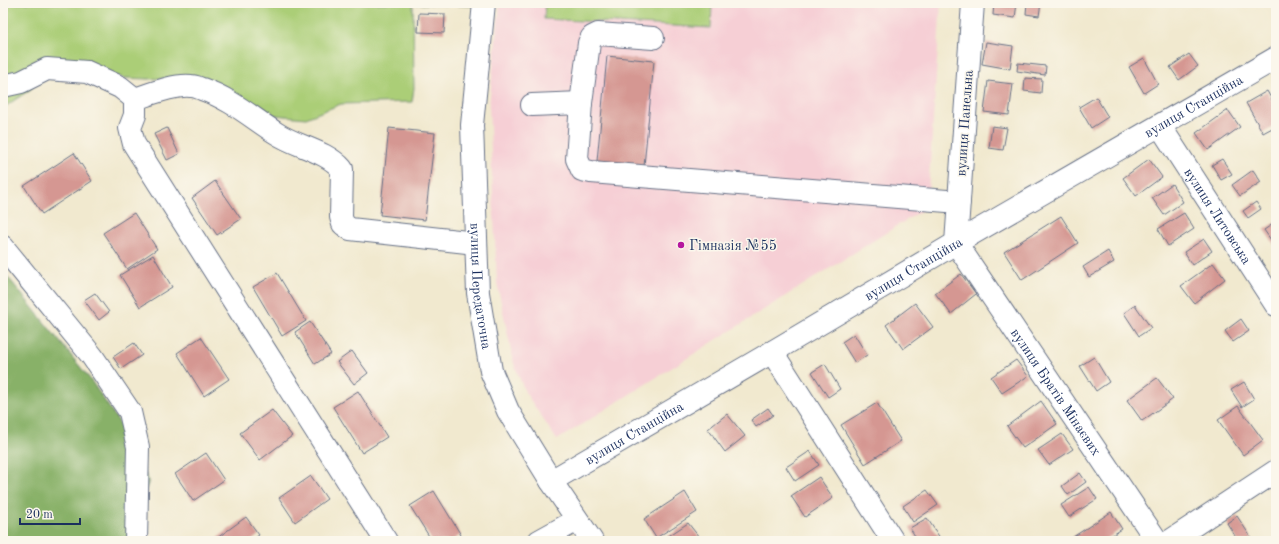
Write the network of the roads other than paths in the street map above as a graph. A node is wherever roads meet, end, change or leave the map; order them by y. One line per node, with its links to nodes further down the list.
1 (484, 3): 11 (street, вулиця Передаточна)
2 (973, 3): 10 (street, вулиця Панельна)
3 (653, 38): 7 (street)
4 (1276, 58): 9 (street, вулиця Станційна)
5 (3, 86): 6 (street)
6 (135, 99): 11 (street); 20 (street)
7 (581, 103): 8 (street); 10 (street)
8 (532, 105)
9 (1160, 126): 12 (street, вулиця Станційна); 14 (street, вулиця Литовська)
10 (959, 202): 12 (street, вулиця Панельна)
11 (476, 243): 17 (street, вулиця Передаточна)
12 (956, 243): 15 (street, вулиця Станційна); 24 (street, вулиця Братів Мінаєвих)
13 (3, 246): 19 (street)
14 (1276, 305)
15 (772, 352): 17 (street, вулиця Станційна); 23 (street)
16 (1276, 471): 25 (street)
17 (551, 481): 18 (street, вулиця Передаточна)
18 (577, 520): 21 (street); 22 (street, вулиця Передаточна)
19 (136, 541)
20 (386, 541)
21 (539, 541)
22 (592, 541)
23 (893, 541)
24 (1157, 541)
25 (1170, 541)

